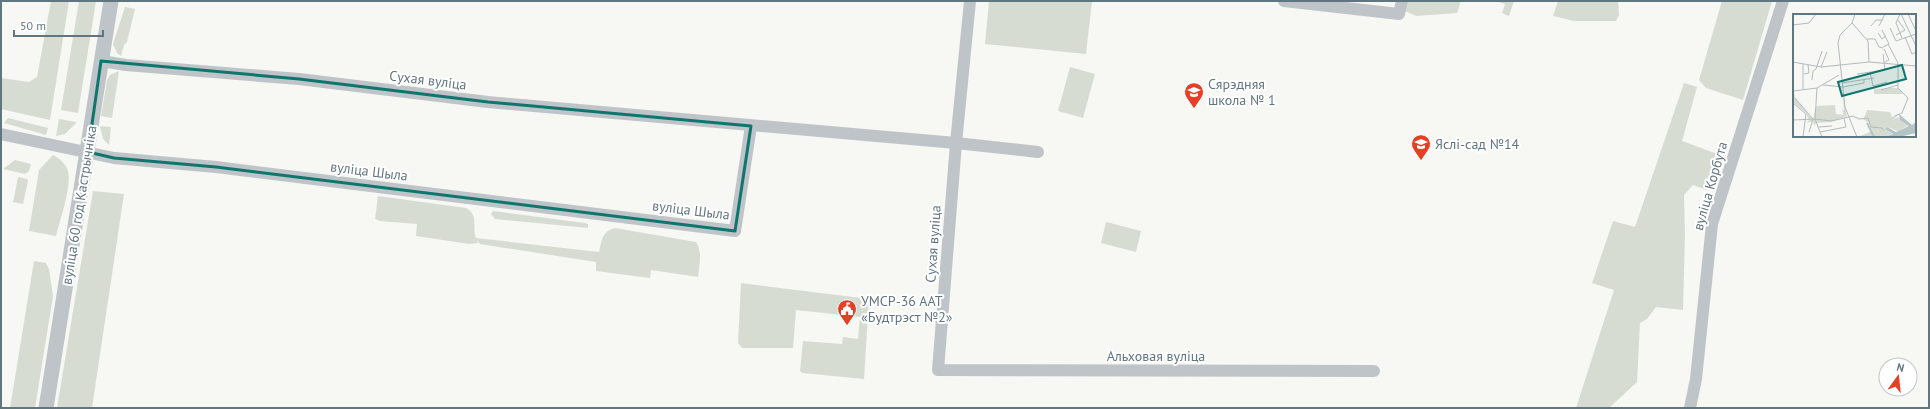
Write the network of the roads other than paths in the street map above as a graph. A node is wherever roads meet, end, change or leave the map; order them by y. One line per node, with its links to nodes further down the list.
1 (111, 1): 6 (street, вуліца 60 год Кастрычніка)
2 (970, 1): 9 (street, Сухая вуліца)
3 (1284, 1): 4 (street)
4 (1402, 1)
5 (1783, 1): 15 (street, вуліца Корбута)
6 (101, 61): 7 (street, Сухая вуліца); 10 (street, вуліца 60 год Кастрычніка)
7 (751, 126): 9 (street, Сухая вуліца); 10 (street, вуліца Шыла)
8 (1, 134): 10 (street, вуліца Шыла)
9 (956, 143): 11 (street, Сухая вуліца); 12 (street, Сухая вуліца)
10 (88, 152): 14 (street, вуліца 60 год Кастрычніка)
11 (1038, 152)
12 (938, 370): 13 (street, Альховая вуліца)
13 (1374, 371)
14 (46, 408)
15 (1690, 408)

